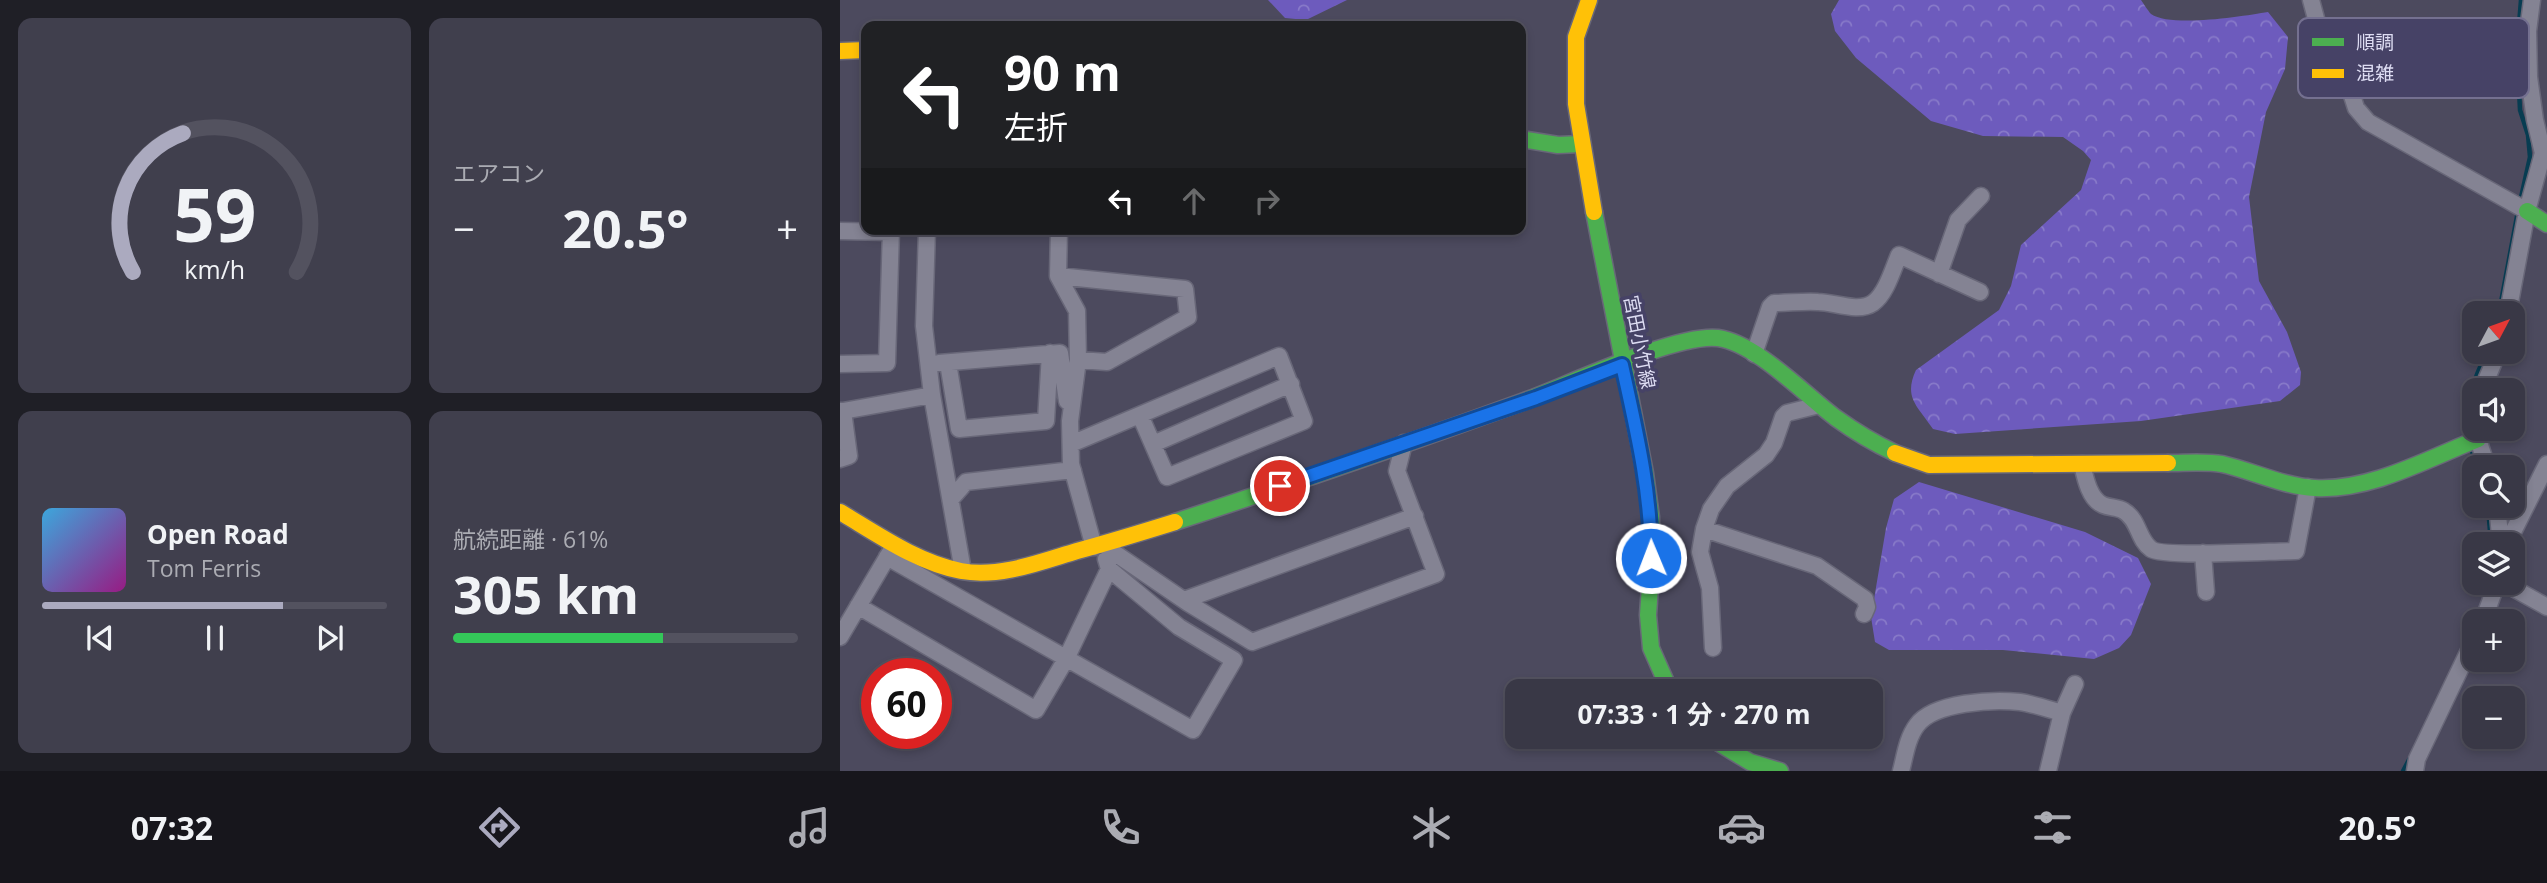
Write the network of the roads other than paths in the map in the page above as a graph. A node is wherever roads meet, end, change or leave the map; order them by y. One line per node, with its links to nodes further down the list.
1 (1589, 0): 11 (street, 宮田小竹線)
2 (2311, 0): 4 (street)
3 (2532, 0): 5 (street)
4 (2316, 18)
5 (2529, 23)
6 (861, 50): 7 (street)
7 (840, 51)
8 (2529, 77): 13 (street)
9 (2353, 98): 13 (street)
10 (1526, 140): 11 (street)
11 (1581, 144): 30 (street, 宮田小竹線)
12 (1981, 196): 20 (street)
13 (2527, 211): 14 (street); 23 (street)
14 (2547, 224)
15 (840, 231): 16 (street)
16 (861, 231)
17 (891, 235): 27 (street)
18 (928, 235): 29 (street)
19 (1059, 235): 21 (street)
20 (1939, 274): 22 (street); 25 (street)
21 (1058, 276): 26 (street); 26 (street)
22 (1980, 292)
23 (2510, 301)
24 (1050, 354): 28 (street); 28 (street); 36 (street)
25 (1754, 354): 30 (street); 33 (street)
26 (1079, 360): 36 (street)
27 (840, 363)
28 (948, 363): 29 (street)
29 (930, 364): 32 (street)
30 (1622, 365): 38 (street); 66 (street, 宮田小竹線)
31 (1291, 384): 35 (street); 40 (street); 40 (street)
32 (932, 395): 34 (street); 46 (street)
33 (1819, 405): 42 (street); 49 (street)
34 (841, 411): 41 (street)
35 (1140, 415): 39 (street); 40 (street)
36 (1070, 421): 39 (street)
37 (2462, 441): 45 (street)
38 (1404, 443): 48 (street); 51 (street)
39 (1070, 444): 44 (street)
40 (1153, 444)
41 (840, 459)
42 (2082, 464): 45 (street); 53 (street)
43 (2547, 464): 50 (street)
44 (1073, 470): 46 (street); 51 (street)
45 (2308, 487): 53 (street)
46 (951, 499): 55 (street)
47 (840, 512): 52 (street)
48 (1415, 516): 58 (street); 58 (street)
49 (1704, 529): 61 (street); 63 (street)
50 (2513, 532)
51 (1098, 546): 54 (street); 55 (street); 58 (street)
52 (891, 550): 55 (street); 59 (street); 64 (street)
53 (2203, 553): 56 (street)
54 (1109, 569): 64 (street); 64 (street)
55 (963, 571)
56 (2206, 592)
57 (2525, 595): 60 (street)
58 (1184, 600)
59 (858, 606): 62 (street); 64 (street)
60 (2547, 607)
61 (1864, 614)
62 (840, 637)
63 (1713, 648)
64 (1066, 659)
65 (2462, 665): 73 (street)
66 (1665, 679)
67 (2075, 684): 68 (street)
68 (2062, 713): 71 (street); 72 (street)
69 (1729, 749): 70 (street)
70 (1780, 771)
71 (1901, 771)
72 (2048, 771)
73 (2415, 771)

